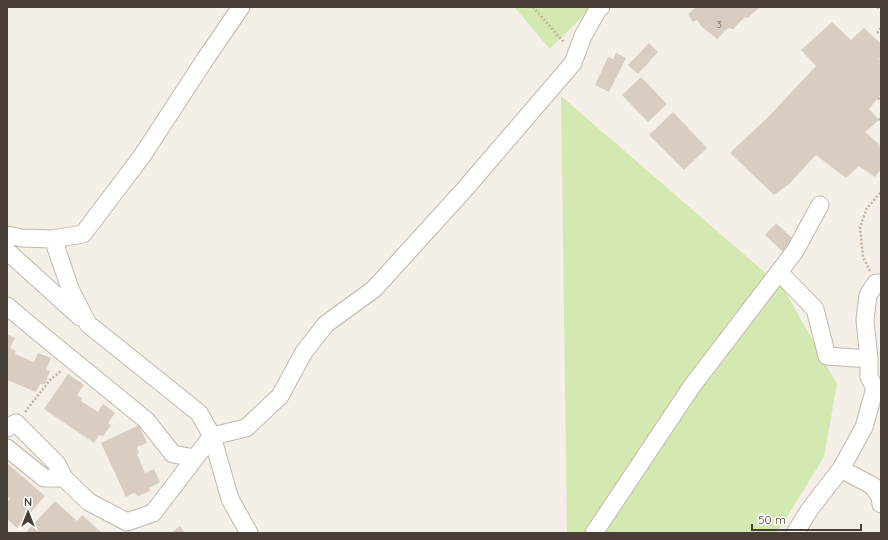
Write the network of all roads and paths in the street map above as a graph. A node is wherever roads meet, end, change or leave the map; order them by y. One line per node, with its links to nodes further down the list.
1 (241, 7): 14 (street)
2 (533, 7): 8 (path)
3 (601, 7): 8 (street)
4 (876, 7): 5 (path)
5 (881, 9)
6 (881, 28): 7 (path)
7 (877, 33)
8 (577, 53): 24 (street)
9 (878, 98): 10 (path)
10 (881, 101)
11 (881, 192): 17 (path)
12 (820, 205): 16 (street)
13 (7, 235): 14 (street)
14 (54, 239): 19 (street)
15 (7, 251): 19 (street)
16 (779, 272): 20 (street); 31 (street)
17 (879, 283): 20 (street)
18 (7, 306): 21 (street)
19 (88, 324): 24 (street)
20 (869, 359): 22 (street)
21 (73, 361): 23 (path); 26 (street)
22 (878, 389): 27 (street)
23 (11, 426): 28 (street)
24 (212, 436): 26 (street); 30 (street)
25 (7, 448): 28 (street)
26 (195, 458): 28 (street)
27 (841, 469): 29 (street); 32 (street)
28 (64, 478)
29 (881, 504)
30 (249, 533)
31 (594, 533)
32 (795, 533)

